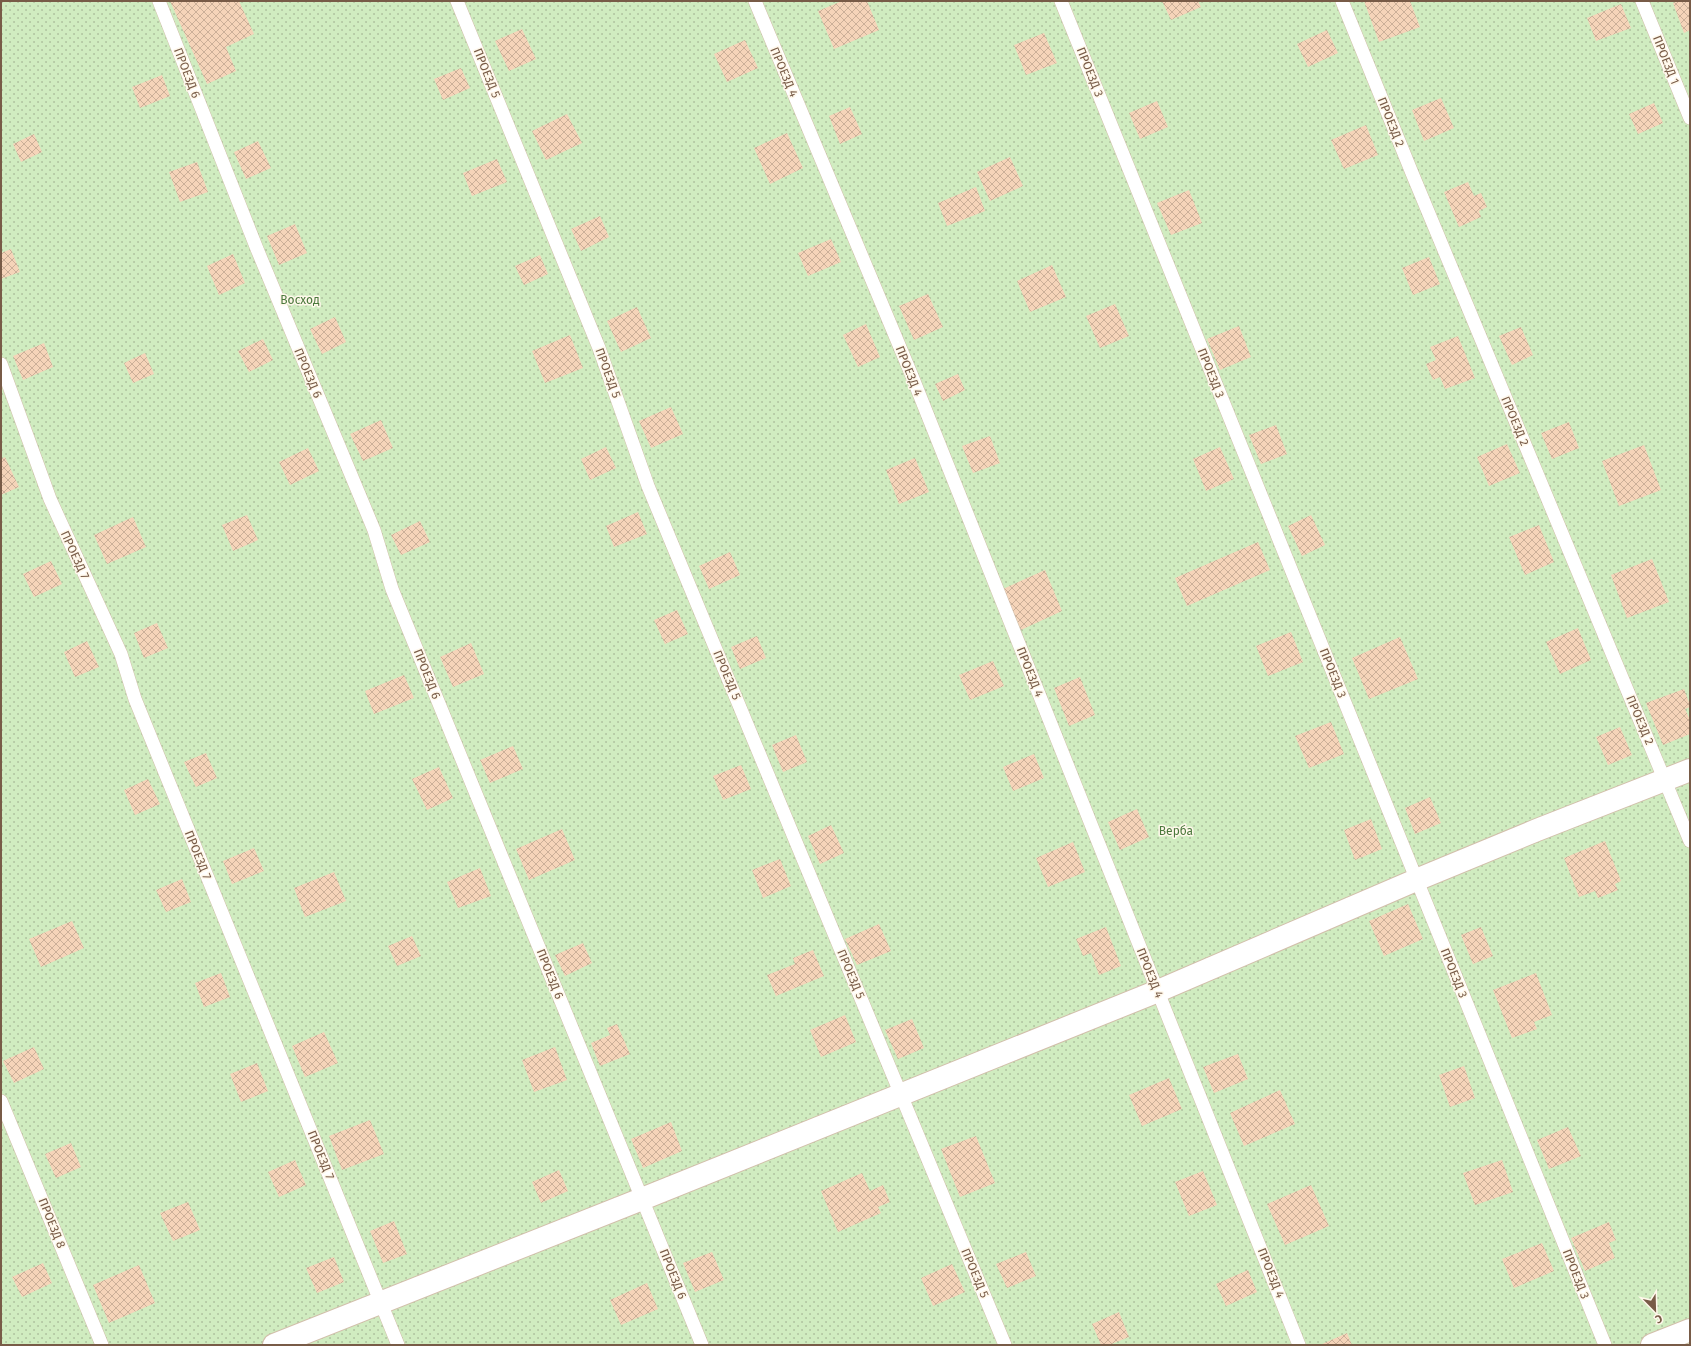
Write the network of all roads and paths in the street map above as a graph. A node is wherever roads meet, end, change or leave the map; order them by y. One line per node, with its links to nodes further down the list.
1 (160, 1): 16 (lane, ПРОЕЗД 6)
2 (457, 1): 14 (lane, ПРОЕЗД 5)
3 (754, 1): 13 (lane, ПРОЕЗД 4)
4 (1061, 1): 12 (lane, ПРОЕЗД 3)
5 (1342, 1): 10 (lane, ПРОЕЗД 2)
6 (1642, 1): 7 (lane, ПРОЕЗД 1)
7 (1690, 118)
8 (1, 364): 17 (lane, ПРОЕЗД 7)
9 (1690, 770): 10 (street)
10 (1665, 780): 11 (lane, ПРОЕЗД 2); 12 (street)
11 (1690, 841)
12 (1416, 880): 13 (street); 25 (lane, ПРОЕЗД 3)
13 (1158, 991): 14 (street); 24 (lane, ПРОЕЗД 4)
14 (901, 1095): 16 (street); 23 (lane, ПРОЕЗД 5)
15 (1, 1101): 19 (lane, ПРОЕЗД 8)
16 (642, 1199): 17 (street); 22 (lane, ПРОЕЗД 6)
17 (381, 1303): 20 (street); 21 (lane, ПРОЕЗД 7)
18 (1690, 1330): 26 (street)
19 (102, 1345)
20 (274, 1345)
21 (398, 1345)
22 (702, 1345)
23 (1005, 1345)
24 (1299, 1345)
25 (1605, 1345)
26 (1652, 1345)

